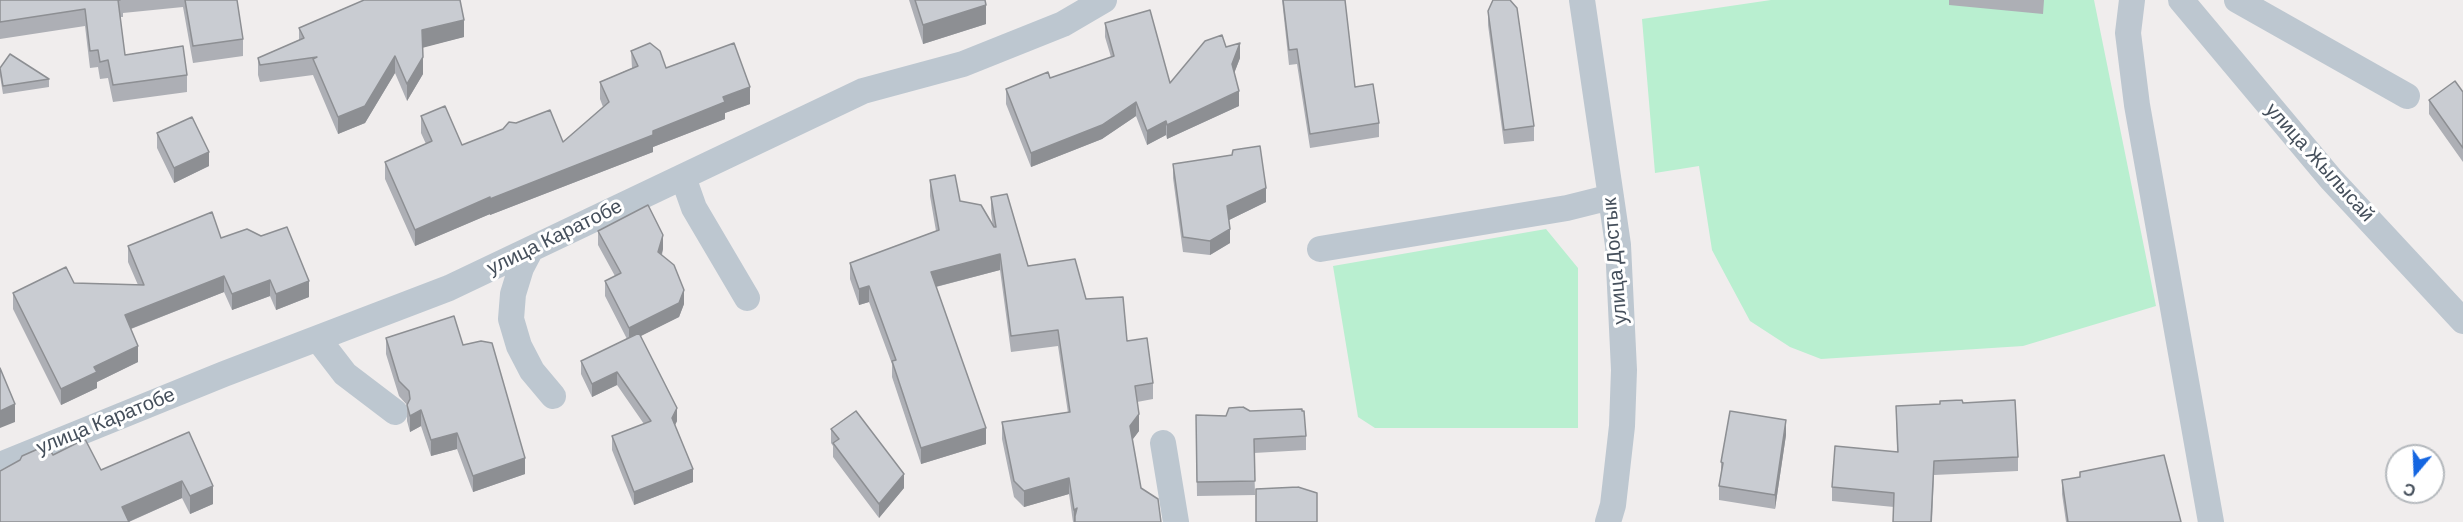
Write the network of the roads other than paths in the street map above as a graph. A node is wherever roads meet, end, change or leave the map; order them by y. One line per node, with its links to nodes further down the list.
1 (1104, 0): 7 (street, улица Каратобе)
2 (1582, 0): 8 (street, улица Достык)
3 (2132, 0): 20 (street)
4 (2181, 0): 12 (street, улица Жылысай)
5 (2237, 0): 6 (street)
6 (2407, 96)
7 (683, 177): 9 (street, улица Каратобе); 11 (street)
8 (1611, 197): 10 (street); 19 (street, улица Достык)
9 (531, 249): 13 (street, улица Каратобе); 14 (street)
10 (1320, 249)
11 (747, 298)
12 (2463, 321)
13 (318, 339): 15 (street); 17 (street, улица Каратобе)
14 (553, 396)
15 (395, 412)
16 (1162, 443): 18 (street)
17 (0, 465)
18 (1176, 522)
19 (1608, 522)
20 (2211, 522)

